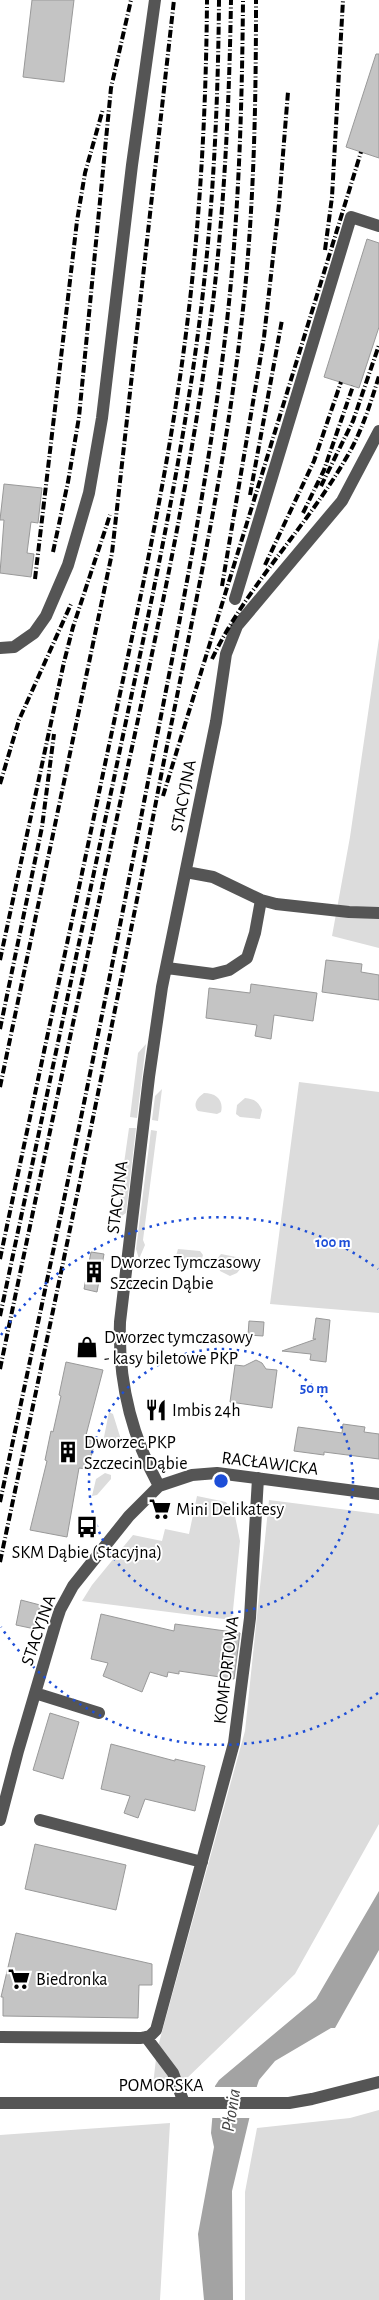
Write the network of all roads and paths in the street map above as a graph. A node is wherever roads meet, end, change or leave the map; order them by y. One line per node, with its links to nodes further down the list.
1 (155, 0): 5 (street)
2 (379, 226): 4 (street)
3 (379, 431): 6 (street, STACYJNA)
4 (235, 599)
5 (0, 648)
6 (186, 872): 7 (street); 9 (street, STACYJNA)
7 (261, 900): 8 (street); 9 (street)
8 (379, 912)
9 (167, 968): 11 (street, STACYJNA)
10 (258, 1478): 11 (street, RACŁAWICKA); 12 (street, RACŁAWICKA); 17 (street, KOMFORTOWA)
11 (159, 1486): 13 (street, STACYJNA)
12 (379, 1494)
13 (35, 1693): 14 (street); 15 (street, STACYJNA)
14 (98, 1713)
15 (0, 1820)
16 (40, 1820): 17 (street)
17 (202, 1862): 19 (street, KOMFORTOWA)
18 (0, 2037): 19 (street)
19 (146, 2037): 22 (street)
20 (379, 2082): 22 (street, POMORSKA)
21 (0, 2103): 22 (street, POMORSKA)
22 (184, 2103)

